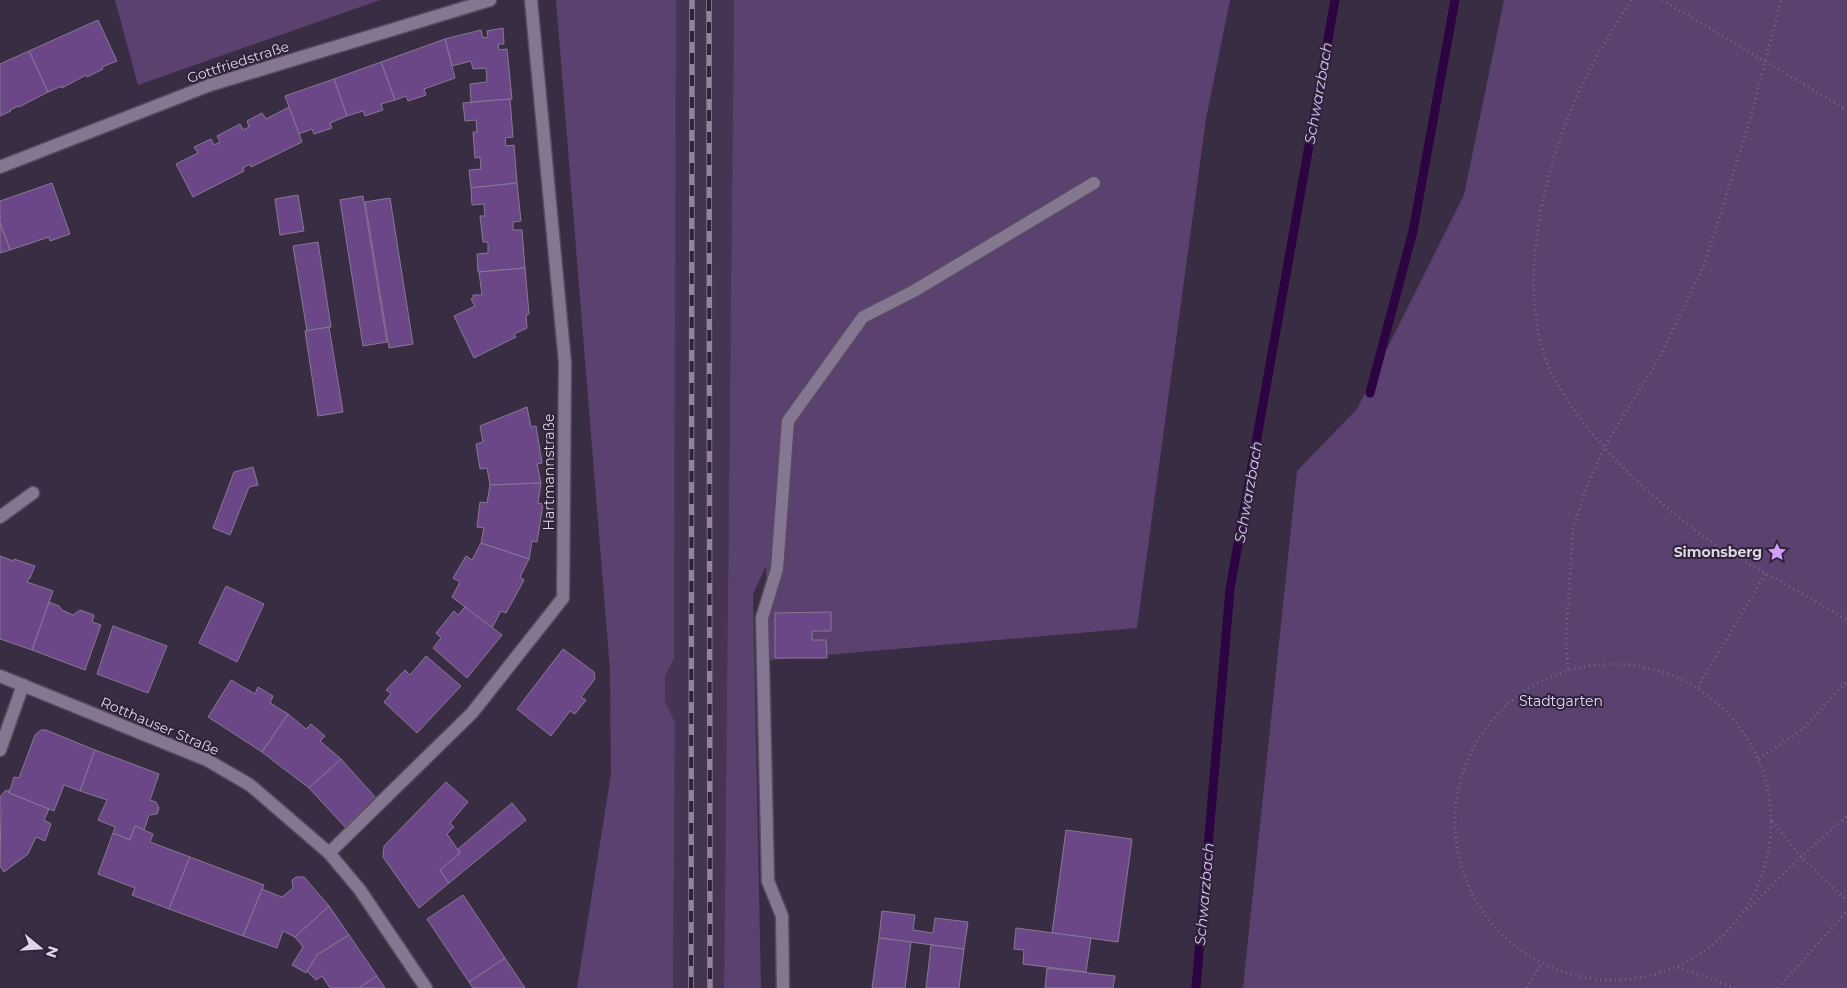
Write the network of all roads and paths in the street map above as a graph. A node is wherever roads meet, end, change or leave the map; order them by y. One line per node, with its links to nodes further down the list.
1 (490, 0): 8 (street, Gottfriedstraße)
2 (531, 0): 24 (street, Hartmannstraße)
3 (1631, 0): 10 (path)
4 (1662, 0): 6 (path)
5 (1781, 0): 6 (path)
6 (1765, 62): 7 (path); 10 (path)
7 (1847, 110)
8 (0, 166)
9 (1094, 182): 32 (street)
10 (1605, 446): 13 (path); 15 (path)
11 (33, 493): 12 (street)
12 (0, 517)
13 (1766, 573): 14 (path); 19 (path)
14 (1847, 620)
15 (1568, 669): 19 (path); 29 (path)
16 (0, 676): 18 (street, Rotthauser Straße)
17 (1847, 681): 21 (path)
18 (23, 686): 20 (street); 24 (street, Rotthauser Straße)
19 (1698, 688): 21 (path)
20 (0, 750)
21 (1759, 760): 23 (path)
22 (1847, 816): 25 (path)
23 (1772, 821): 25 (path); 28 (path)
24 (330, 853): 31 (street, Rotthauser Straße)
25 (1801, 857): 26 (path); 28 (path)
26 (1847, 901)
27 (1847, 911): 35 (path)
28 (1743, 913): 30 (path)
29 (1541, 964): 30 (path); 33 (path)
30 (1678, 967): 34 (path)
31 (426, 988)
32 (783, 988)
33 (1527, 988)
34 (1734, 988)
35 (1778, 988)

